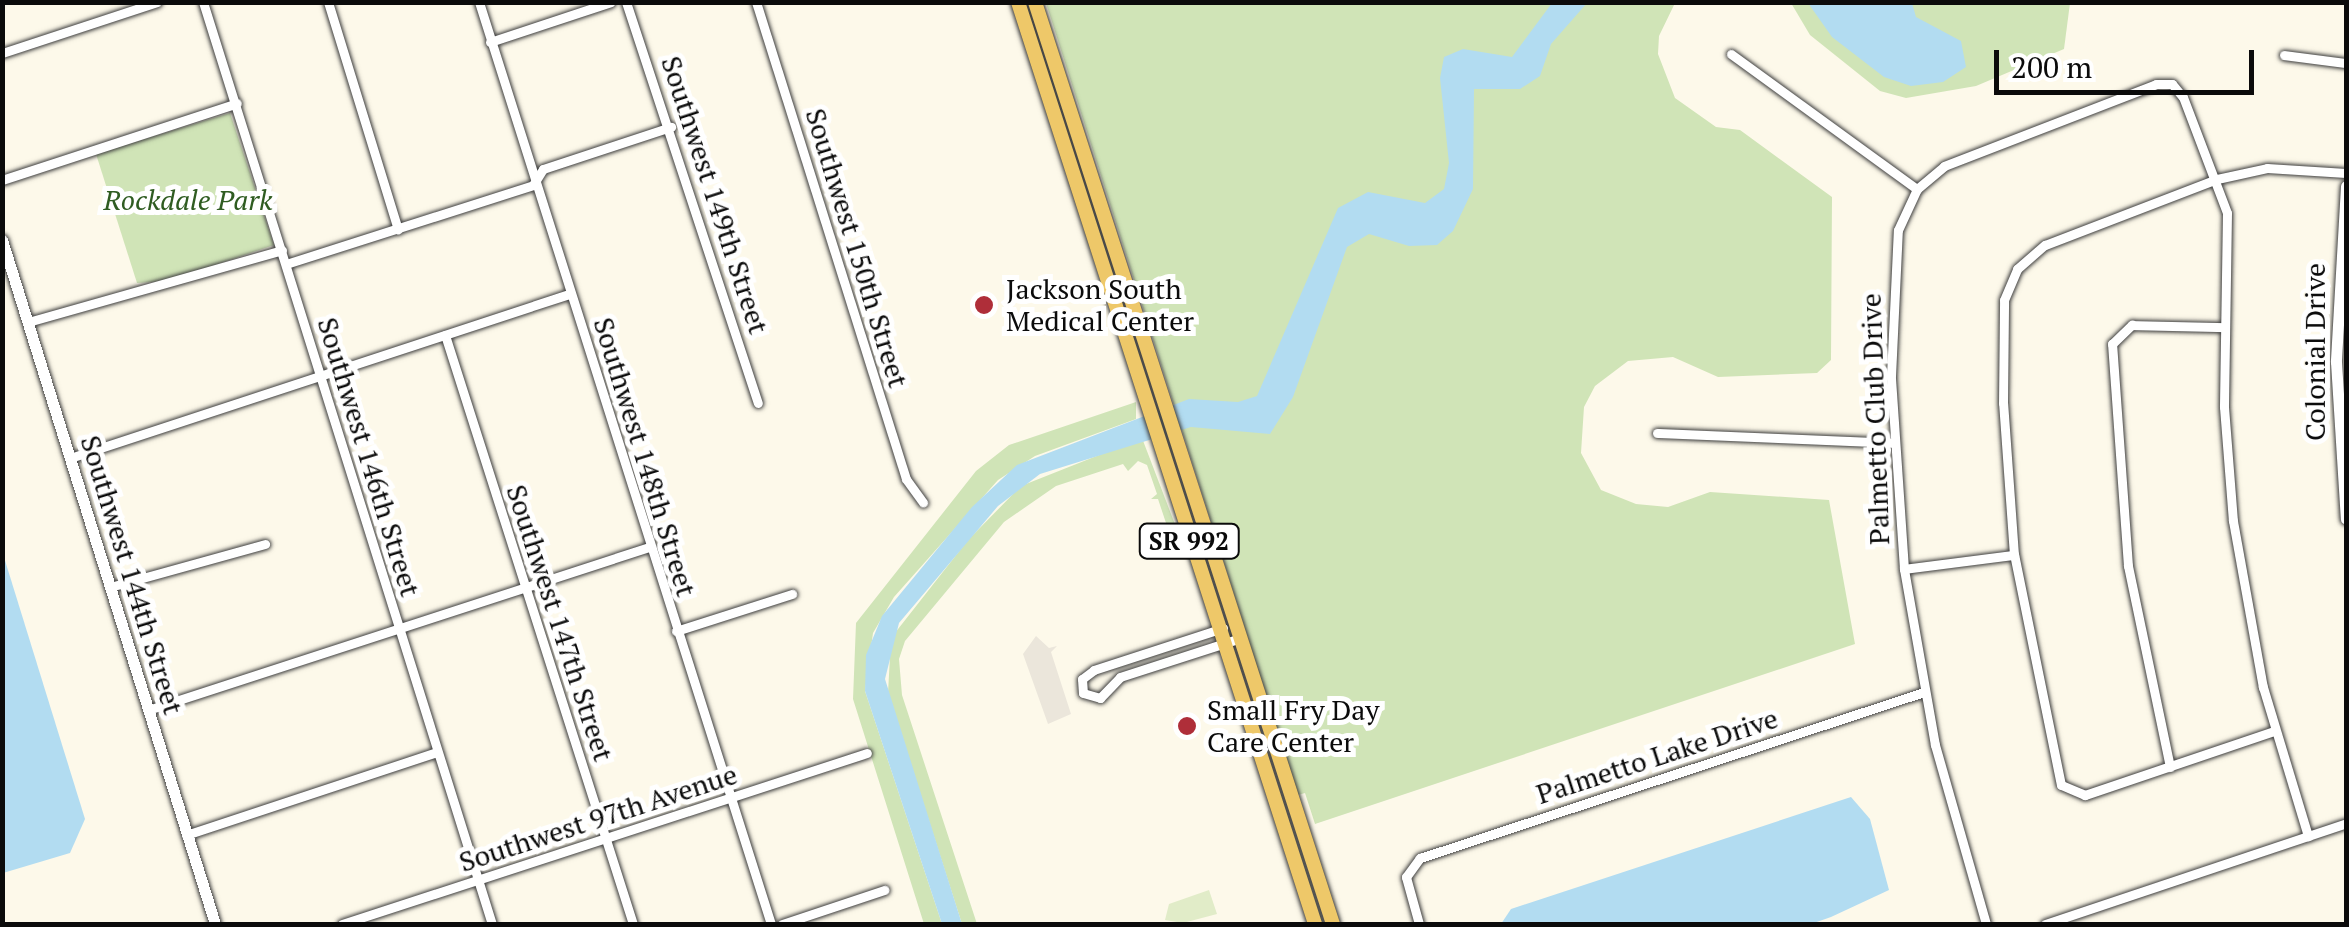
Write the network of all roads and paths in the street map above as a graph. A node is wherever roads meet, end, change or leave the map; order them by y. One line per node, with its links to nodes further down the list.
1 (157, 2): 11 (street)
2 (203, 2): 15 (street, Southwest 146th Street)
3 (328, 2): 23 (street)
4 (478, 2): 10 (street, Southwest 148th Street)
5 (611, 2): 10 (street)
6 (626, 2): 16 (street, Southwest 149th Street)
7 (756, 2): 37 (street, Southwest 150th Street)
8 (1018, 2): 49 (main road, SR 992)
9 (1036, 2): 48 (main road, SR 992)
10 (490, 42): 20 (street, Southwest 148th Street)
11 (2, 53)
12 (1731, 54): 22 (street)
13 (2284, 55): 14 (street)
14 (2346, 63)
15 (236, 103): 18 (street); 25 (street, Southwest 146th Street)
16 (671, 127): 20 (street); 32 (street, Southwest 149th Street)
17 (2346, 173): 19 (street)
18 (2, 180)
19 (2216, 180): 22 (street); 29 (street); 41 (street)
20 (534, 185): 23 (street); 27 (street, Southwest 148th Street)
21 (2346, 186): 36 (street, Colonial Drive)
22 (1916, 189): 34 (street, Palmetto Club Drive)
23 (398, 228): 26 (street)
24 (2, 240): 28 (street, Southwest 144th Street)
25 (282, 250): 26 (street, Southwest 146th Street); 28 (street)
26 (286, 264): 31 (street, Southwest 146th Street)
27 (569, 294): 30 (street); 40 (street, Southwest 148th Street)
28 (28, 322): 35 (street, Southwest 144th Street)
29 (2223, 327): 52 (street); 55 (street)
30 (445, 335): 31 (street); 43 (street, Southwest 147th Street)
31 (321, 376): 35 (street); 46 (street, Southwest 146th Street)
32 (758, 403)
33 (1658, 433): 34 (street)
34 (1893, 442): 42 (street, Palmetto Club Drive)
35 (70, 458): 44 (street, Southwest 144th Street)
36 (2344, 470): 38 (street, Colonial Drive)
37 (924, 502)
38 (2346, 519)
39 (265, 544): 44 (street)
40 (650, 547): 43 (street); 47 (street, Southwest 148th Street)
41 (2014, 555): 42 (street); 55 (street)
42 (1904, 569): 50 (street, Palmetto Club Drive)
43 (526, 587): 46 (street); 60 (street, Southwest 147th Street)
44 (110, 588): 51 (street, Southwest 144th Street)
45 (792, 594): 47 (street)
46 (398, 628): 51 (street); 53 (street, Southwest 146th Street)
47 (676, 632): 56 (street, Southwest 148th Street)
48 (1236, 632): 49 (street); 49 (street); 72 (main road, SR 992)
49 (1219, 637): 49 (street); 71 (main road, SR 992)
50 (1924, 692): 73 (street, Palmetto Lake Drive); 74 (street, Palmetto Club Drive)
51 (148, 710): 58 (street, Southwest 144th Street)
52 (2274, 731): 55 (street); 59 (street)
53 (437, 752): 58 (street); 61 (street, Southwest 146th Street)
54 (867, 753): 56 (street, Southwest 97th Avenue)
55 (2170, 767)
56 (729, 798): 60 (street, Southwest 97th Avenue); 69 (street, Southwest 148th Street)
57 (2346, 823): 59 (street)
58 (186, 834): 65 (street, Southwest 144th Street)
59 (2308, 836): 63 (street)
60 (604, 839): 61 (street, Southwest 97th Avenue); 68 (street, Southwest 147th Street)
61 (478, 880): 64 (street, Southwest 97th Avenue); 67 (street, Southwest 146th Street)
62 (884, 890): 70 (street)
63 (2086, 911): 75 (street); 76 (street)
64 (355, 923): 66 (street, Southwest 97th Avenue)
65 (214, 924)
66 (342, 924)
67 (492, 924)
68 (633, 924)
69 (771, 924)
70 (782, 924)
71 (1316, 924)
72 (1333, 924)
73 (1419, 924)
74 (1986, 924)
75 (2044, 924)
76 (2090, 924)

